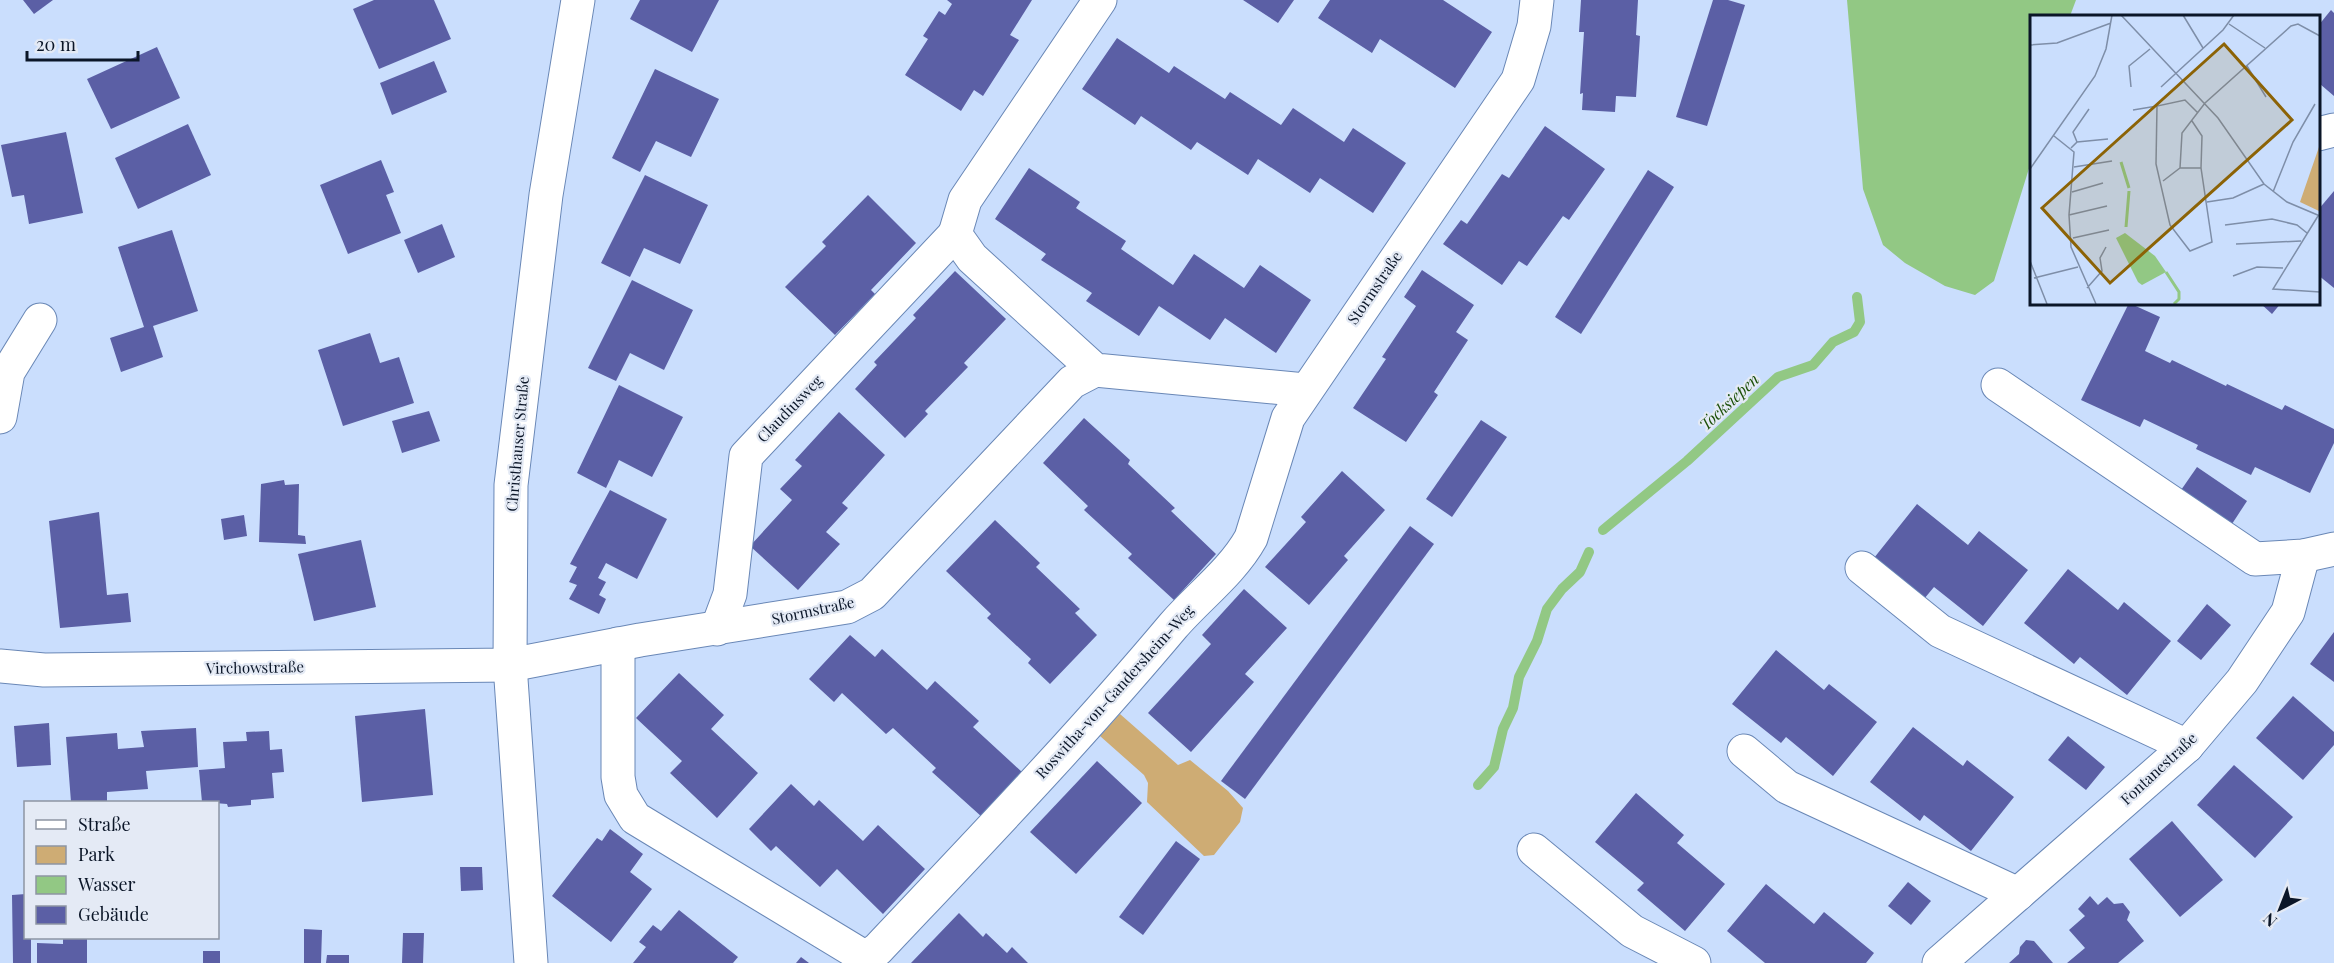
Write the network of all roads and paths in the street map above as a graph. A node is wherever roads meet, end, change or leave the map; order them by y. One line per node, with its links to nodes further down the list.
1 (578, 0): 17 (street, Christhauser Straße)
2 (1100, 0): 6 (street)
3 (1537, 0): 10 (street, Stormstraße)
4 (2334, 130): 5 (street)
5 (2319, 134)
6 (955, 234): 8 (street); 15 (street, Claudiusweg)
7 (40, 320): 11 (street)
8 (1095, 370): 10 (street); 15 (street, Stormstraße)
9 (1998, 385): 13 (street)
10 (1305, 390): 23 (street, Roswitha-von-Gandersheim-Weg)
11 (0, 417)
12 (2334, 549): 13 (street)
13 (2303, 556): 19 (street, Fontanestraße)
14 (1862, 568): 19 (street)
15 (717, 629): 16 (street, Stormstraße)
16 (618, 645): 17 (street, Stormstraße); 23 (street, Roswitha-von-Gandersheim-Weg)
17 (510, 665): 18 (street, Virchowstraße); 24 (street, Christhauser Straße)
18 (0, 666)
19 (2187, 747): 22 (street, Fontanestraße)
20 (1744, 751): 22 (street)
21 (1534, 850): 25 (street)
22 (2018, 894): 26 (street, Fontanestraße)
23 (867, 960)
24 (531, 963)
25 (1694, 963)
26 (1939, 963)

